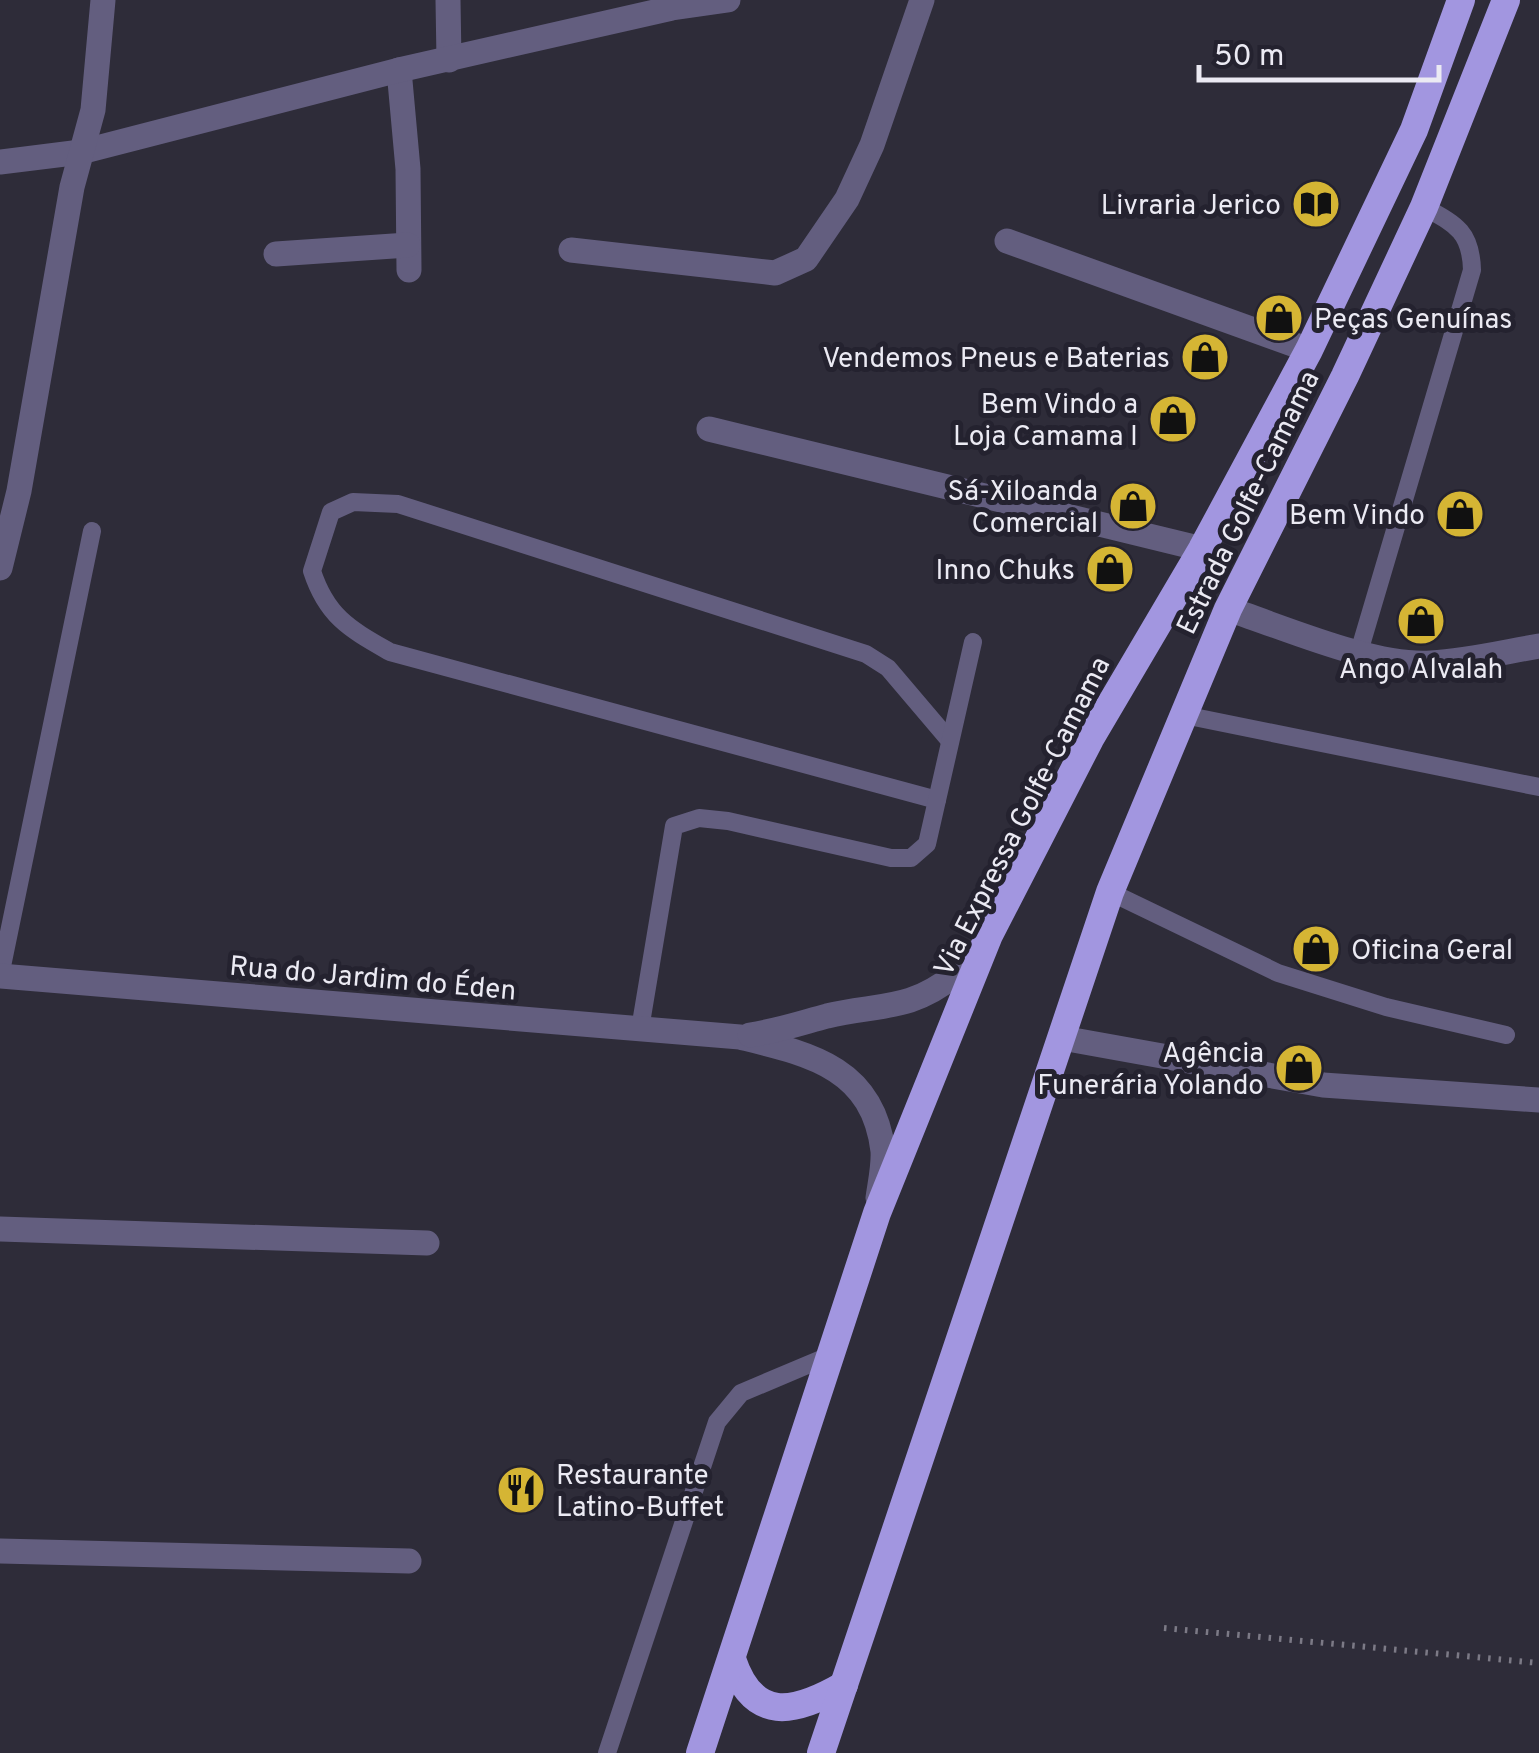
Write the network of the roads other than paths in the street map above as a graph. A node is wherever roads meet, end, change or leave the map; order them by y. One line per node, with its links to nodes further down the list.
1 (103, 0): 10 (street)
2 (448, 0): 8 (street)
3 (728, 0): 7 (street)
4 (922, 0): 14 (street)
5 (1461, 0): 16 (highway, Via Expressa Golfe-Camama)
6 (1506, 0): 12 (highway, Estrada Golfe-Camama)
7 (672, 4): 8 (street)
8 (449, 60): 9 (street)
9 (398, 70): 10 (street); 15 (street)
10 (82, 152): 11 (street); 20 (street)
11 (0, 162)
12 (1424, 206): 21 (highway, Estrada Golfe-Camama); 24 (lane)
13 (1006, 241): 16 (street)
14 (571, 250)
15 (276, 254)
16 (1309, 350): 19 (highway, Via Expressa Golfe-Camama)
17 (709, 430): 19 (street)
18 (92, 531): 31 (lane)
19 (1202, 549): 30 (highway, Via Expressa Golfe-Camama)
20 (0, 568)
21 (1228, 609): 24 (street); 25 (highway, Estrada Golfe-Camama)
22 (973, 642): 26 (lane)
23 (1539, 646): 24 (street)
24 (1359, 652)
25 (1184, 715): 27 (lane); 29 (highway, Estrada Golfe-Camama)
26 (950, 741): 28 (lane); 28 (lane)
27 (1539, 787)
28 (937, 800): 32 (lane)
29 (1110, 892): 33 (lane); 35 (highway, Estrada Golfe-Camama)
30 (990, 936): 34 (street); 37 (highway, Via Expressa Golfe-Camama)
31 (0, 976): 32 (street, Rua do Jardim do Éden)
32 (640, 1029): 34 (street, Rua do Jardim do Éden)
33 (1506, 1035)
34 (740, 1037): 37 (street)
35 (1062, 1038): 36 (street); 44 (highway)
36 (1539, 1100)
37 (877, 1213): 40 (highway, Via Expressa Golfe-Camama)
38 (0, 1229): 39 (street)
39 (427, 1244)
40 (831, 1355): 43 (highway, Via Expressa Golfe-Camama); 45 (lane)
41 (0, 1552): 42 (street)
42 (409, 1561)
43 (732, 1659): 44 (highway); 46 (highway, Via Expressa Golfe-Camama)
44 (844, 1685): 47 (highway)
45 (607, 1753)
46 (700, 1753)
47 (821, 1753)

